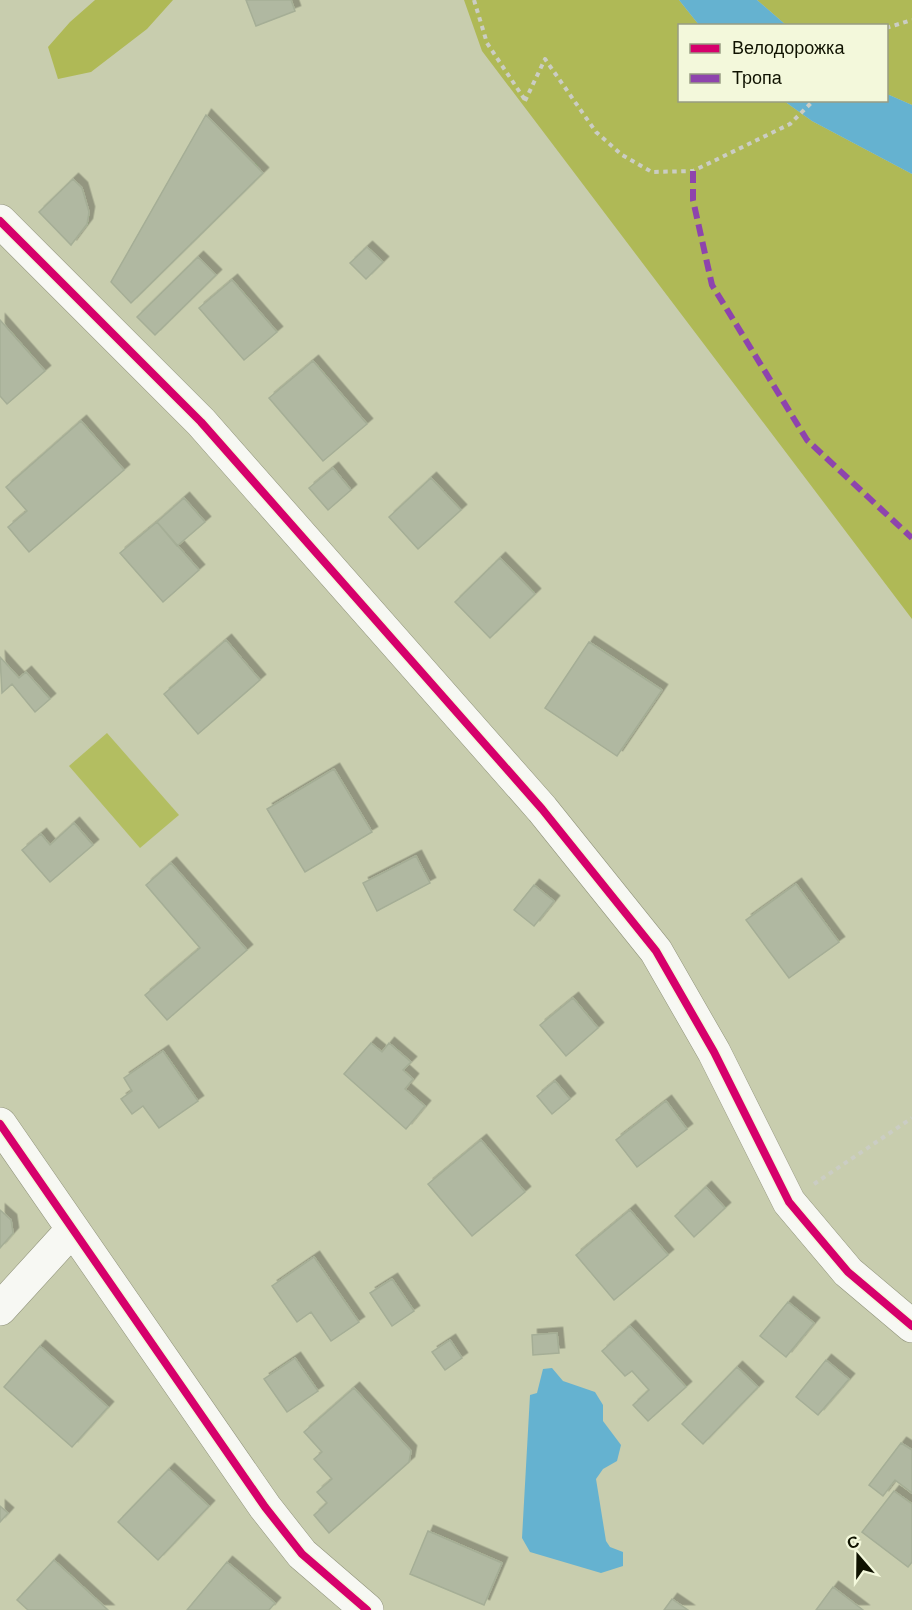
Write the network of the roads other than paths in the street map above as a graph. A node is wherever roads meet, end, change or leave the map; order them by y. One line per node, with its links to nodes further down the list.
1 (0, 221): 5 (street)
2 (0, 1124): 3 (street)
3 (71, 1231): 4 (street); 6 (street)
4 (0, 1310)
5 (912, 1326)
6 (367, 1610)

